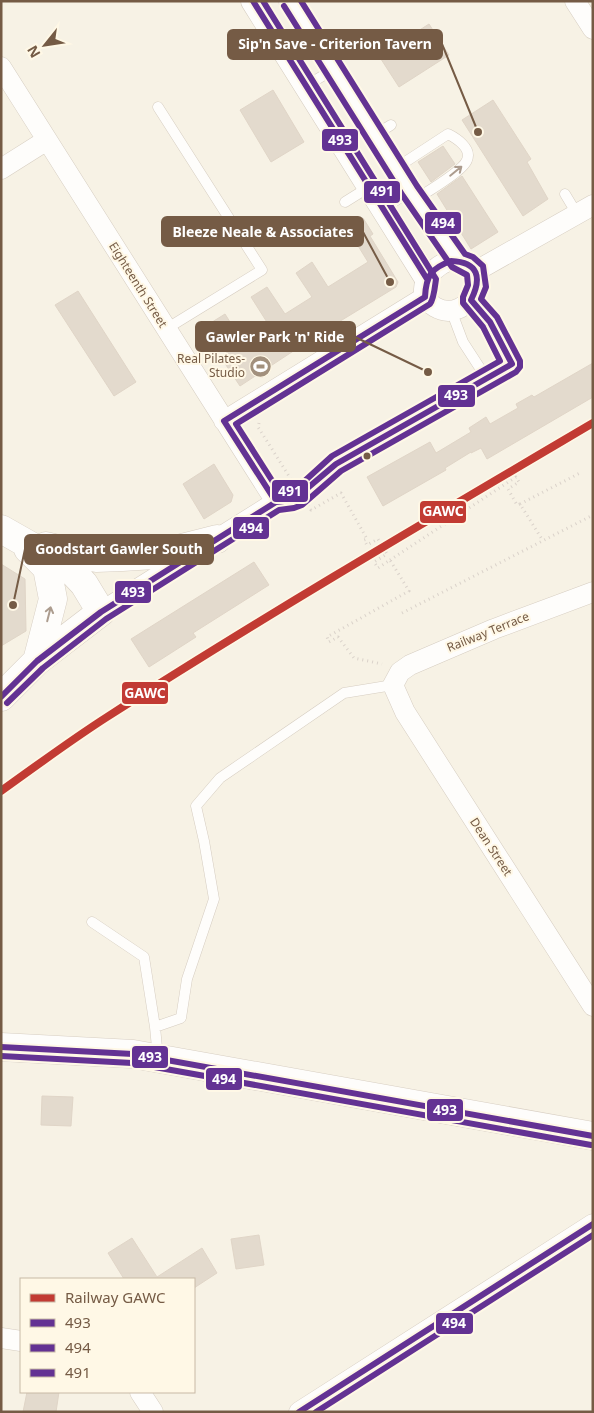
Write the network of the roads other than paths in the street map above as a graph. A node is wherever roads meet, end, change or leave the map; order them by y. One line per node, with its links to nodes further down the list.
1 (253, 1): 7 (street)
2 (291, 1): 6 (street)
3 (575, 1): 4 (street)
4 (593, 29)
5 (1, 68): 9 (street, Eighteenth Street)
6 (334, 69): 7 (lane); 10 (street)
7 (306, 86): 12 (street)
8 (158, 107): 22 (lane)
9 (47, 140): 11 (street); 22 (street, Eighteenth Street)
10 (396, 168): 14 (street); 14 (lane, one-way to 10)
11 (1, 169)
12 (369, 187): 15 (lane); 16 (street)
13 (566, 194): 17 (lane)
14 (413, 195): 16 (lane); 18 (street)
15 (345, 202)
16 (383, 209): 19 (street)
17 (585, 210): 18 (street)
18 (468, 266): 19 (street); 20 (street)
19 (426, 288): 21 (street); 24 (street)
20 (471, 300): 21 (street); 23 (lane)
21 (451, 310): 23 (lane)
22 (166, 330): 24 (street, Eighteenth Street)
23 (487, 378): 25 (lane)
24 (224, 421): 25 (street, Eighteenth Street)
25 (276, 502): 27 (street)
26 (11, 535): 27 (main road); 29 (main road); 30 (main road, one-way to 26)
27 (217, 539): 29 (street)
28 (593, 592): 31 (street, Railway Terrace)
29 (101, 612): 30 (main road)
30 (37, 661): 32 (main road)
31 (397, 678): 34 (street, Dean Street); 35 (lane)
32 (1, 697)
33 (92, 922): 35 (lane)
34 (593, 1006)
35 (155, 1027): 37 (lane)
36 (1, 1046): 37 (main road)
37 (158, 1059): 38 (main road)
38 (593, 1136)
39 (593, 1224): 44 (street)
40 (1, 1338): 41 (street)
41 (20, 1341)
42 (141, 1393): 43 (street)
43 (153, 1412)
44 (299, 1412)

